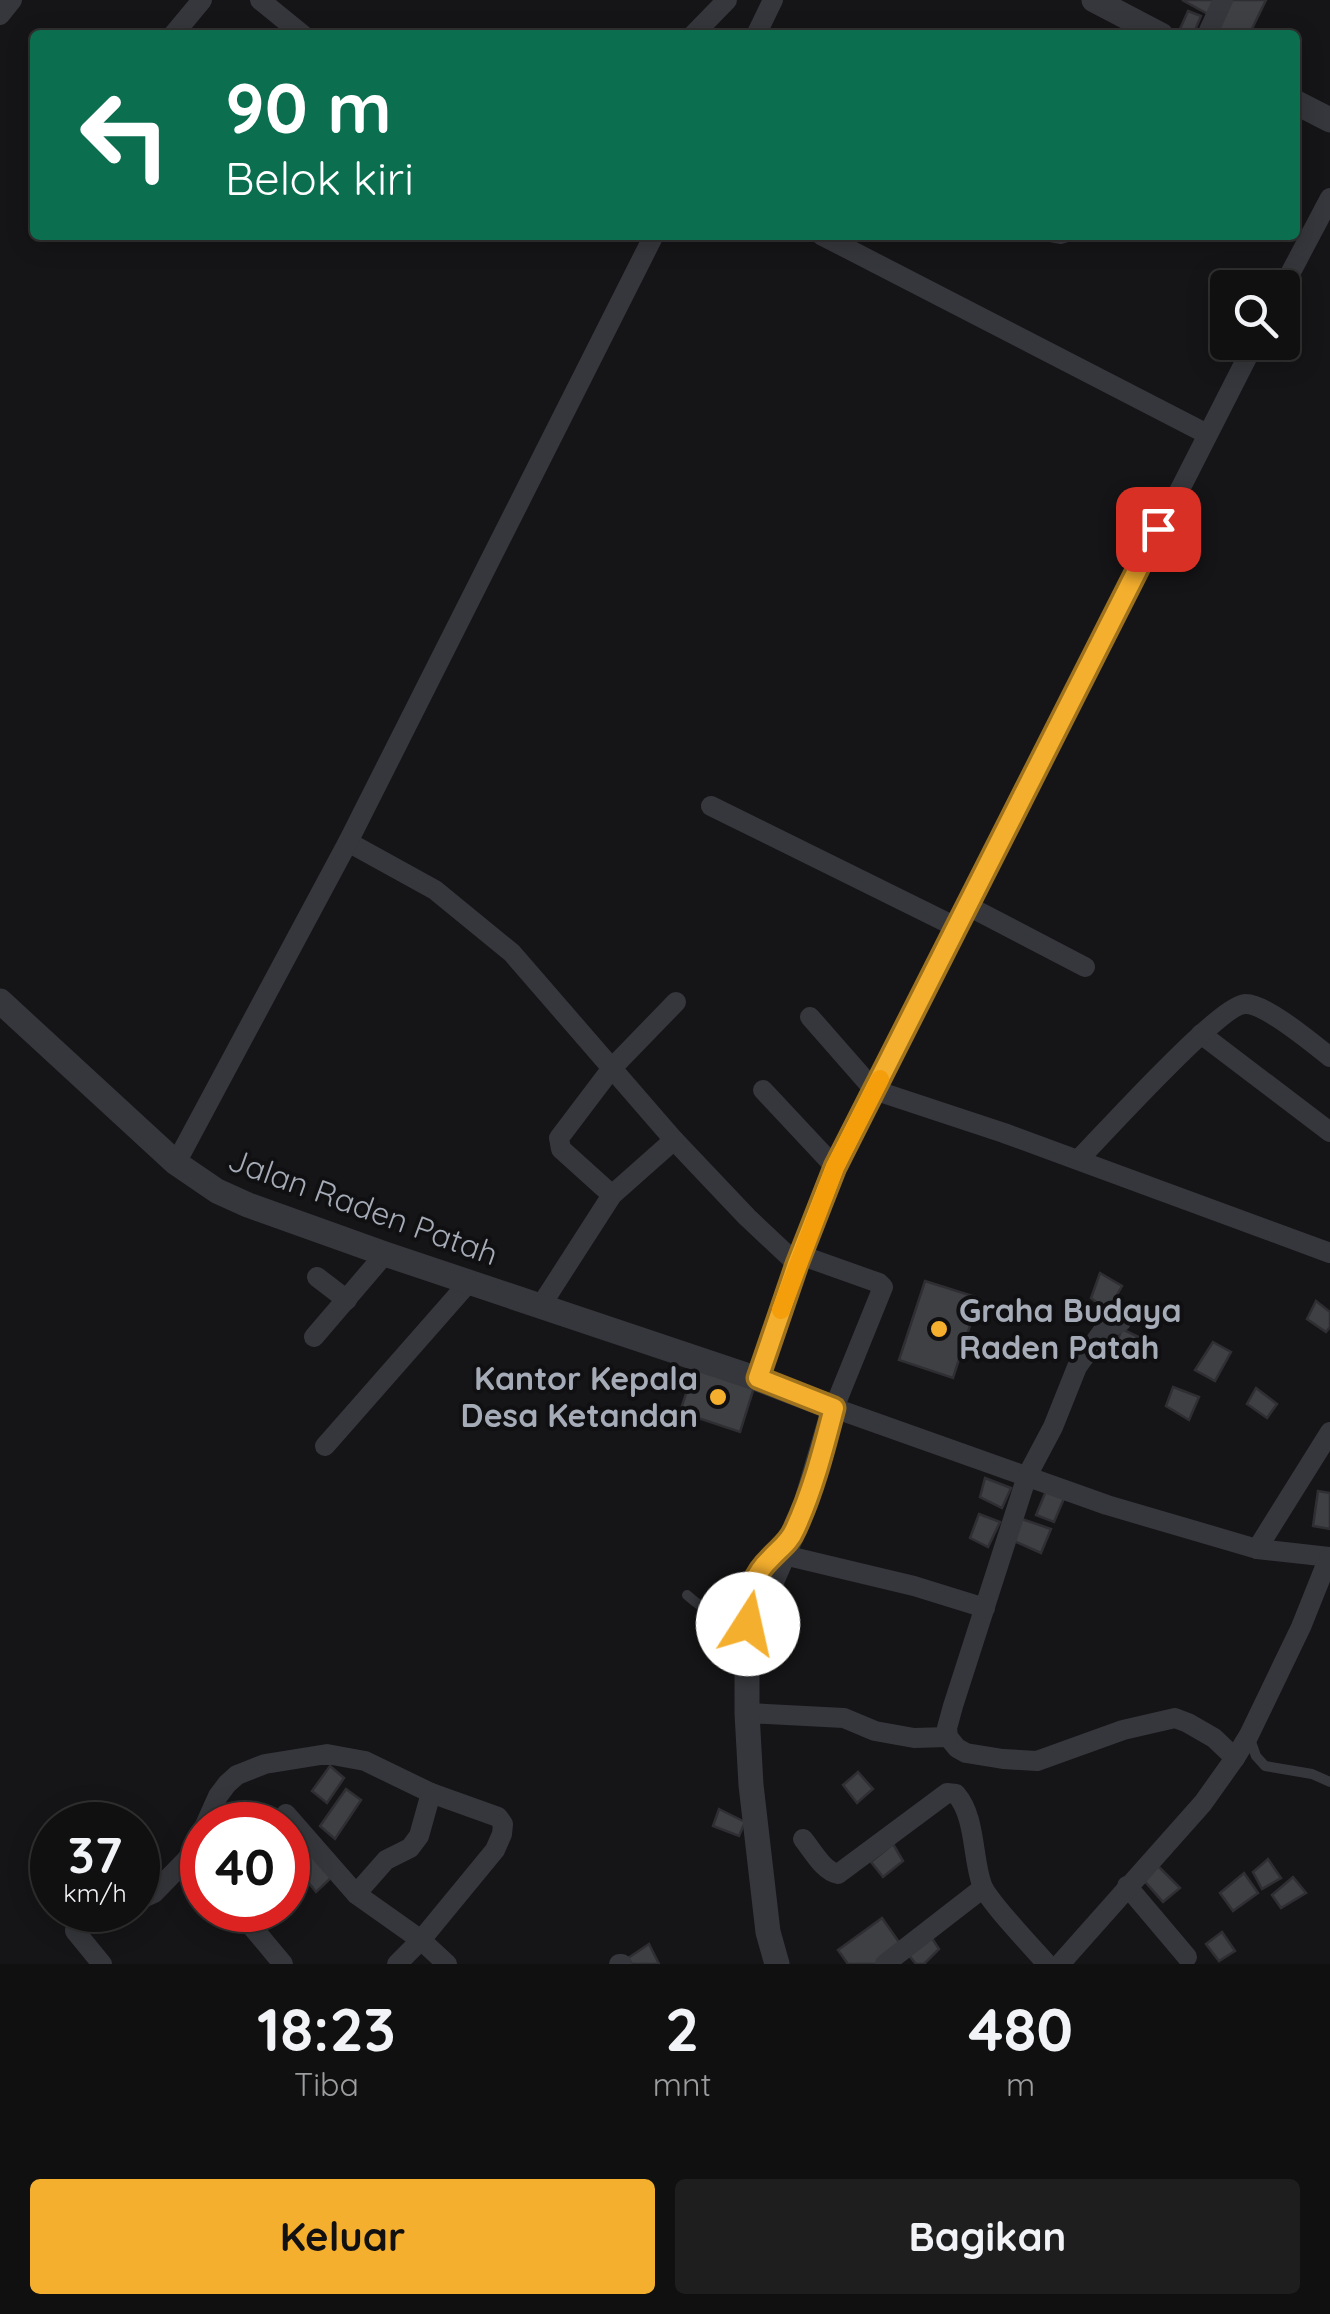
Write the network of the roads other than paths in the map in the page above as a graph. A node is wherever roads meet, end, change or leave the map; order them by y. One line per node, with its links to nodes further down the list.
1 (12, 0): 8 (street)
2 (202, 0): 9 (street)
3 (260, 0): 10 (street)
4 (727, 0): 11 (street)
5 (773, 0): 12 (street)
6 (1094, 0): 13 (street)
7 (1224, 0): 14 (street)
8 (0, 15)
9 (177, 30)
10 (297, 30)
11 (698, 30)
12 (758, 30)
13 (1152, 30)
14 (1209, 30)
15 (1300, 105): 16 (street)
16 (1330, 120)
17 (1330, 198): 20 (street)
18 (651, 240): 24 (street)
19 (830, 240): 22 (street)
20 (1292, 270)
21 (1245, 360): 22 (street)
22 (1207, 434): 25 (street)
23 (711, 806): 26 (street)
24 (348, 842): 33 (street); 39 (street)
25 (968, 906): 26 (street); 27 (street)
26 (956, 927): 35 (street)
27 (1085, 967)
28 (0, 1001): 39 (street, Jalan Raden Patah)
29 (676, 1002): 33 (street)
30 (810, 1017): 35 (street)
31 (1200, 1034): 32 (street); 36 (street); 38 (street)
32 (1330, 1056)
33 (612, 1068): 37 (street); 41 (street)
34 (763, 1090): 40 (street)
35 (874, 1090): 38 (street); 40 (street)
36 (1330, 1132)
37 (674, 1140): 41 (street); 44 (street)
38 (1078, 1160): 42 (street)
39 (176, 1163): 43 (street, Jalan Raden Patah)
40 (835, 1167): 44 (street)
41 (612, 1195): 48 (street)
42 (1330, 1253)
43 (385, 1254): 46 (street, Jalan Raden Patah); 47 (street)
44 (798, 1260): 51 (street); 52 (street)
45 (317, 1278): 47 (street)
46 (470, 1281): 48 (street, Jalan Raden Patah); 54 (street)
47 (347, 1300): 50 (street)
48 (540, 1306): 51 (street, Jalan Raden Patah)
49 (1121, 1322): 55 (street)
50 (314, 1337)
51 (758, 1378): 52 (street, Jalan Raden Patah)
52 (834, 1408): 55 (street); 57 (street)
53 (1330, 1432): 56 (street)
54 (325, 1446)
55 (1028, 1476): 56 (street); 60 (street)
56 (1258, 1549): 58 (street)
57 (785, 1550): 60 (street); 61 (street)
58 (1330, 1557): 63 (street)
59 (686, 1595): 61 (lane)
60 (985, 1608): 64 (street)
61 (748, 1620): 62 (street)
62 (747, 1713): 64 (street); 84 (street)
63 (1249, 1736): 65 (street); 66 (lane)
64 (948, 1737): 65 (street)
65 (1235, 1758): 72 (street)
66 (1330, 1782)
67 (431, 1792): 68 (street); 75 (street); 78 (street)
68 (215, 1802)
69 (803, 1840): 74 (street)
70 (310, 1841): 75 (street)
71 (180, 1873): 73 (street)
72 (1127, 1886): 79 (street); 87 (street)
73 (160, 1888)
74 (982, 1888): 85 (street); 86 (street)
75 (356, 1894): 78 (street)
76 (77, 1932): 81 (street)
77 (253, 1932): 80 (street)
78 (421, 1940): 82 (street); 83 (street)
79 (1187, 1957)
80 (273, 1961)
81 (102, 1964)
82 (397, 1964)
83 (446, 1964)
84 (778, 1964)
85 (885, 1964)
86 (1047, 1964)
87 (1060, 1964)

